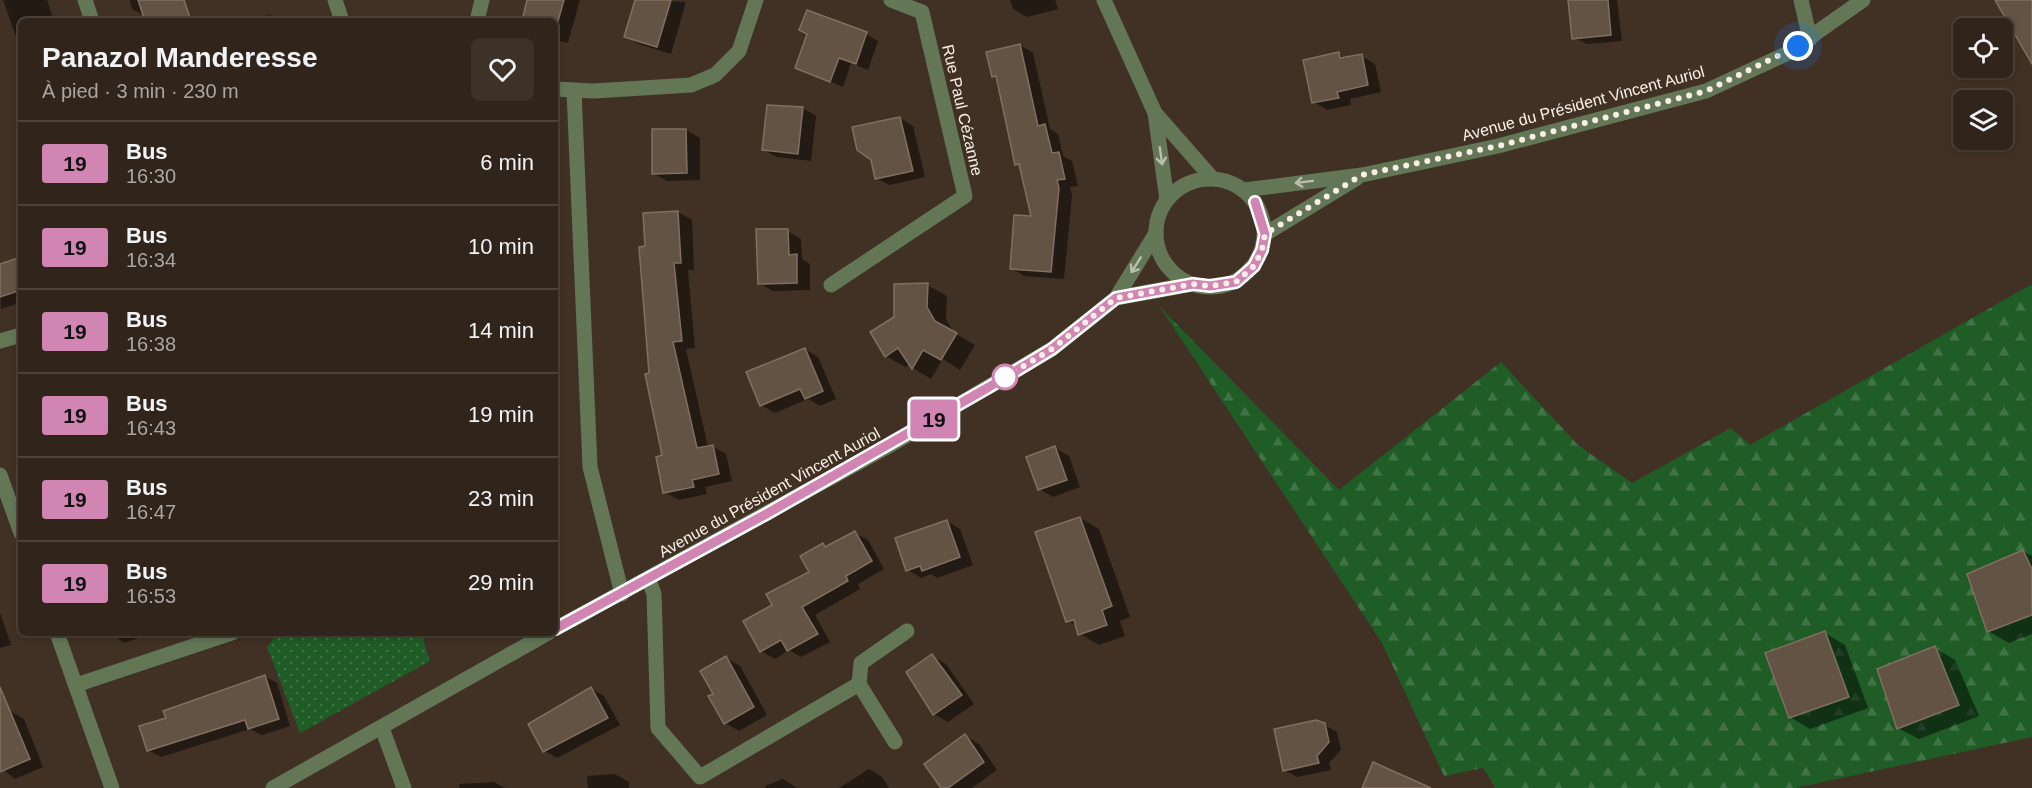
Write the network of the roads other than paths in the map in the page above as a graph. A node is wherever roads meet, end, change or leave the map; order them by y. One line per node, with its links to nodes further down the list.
1 (85, 0): 9 (street)
2 (335, 0): 10 (street)
3 (482, 0): 11 (street)
4 (756, 0): 14 (street)
5 (891, 0): 23 (street, Rue Paul Cézanne)
6 (1104, 0): 15 (street)
7 (1801, 0): 12 (street)
8 (1863, 0): 12 (street, Avenue du Président Vincent Auriol)
9 (91, 18)
10 (341, 18)
11 (478, 18)
12 (1810, 39): 16 (street, Avenue du Président Vincent Auriol)
13 (558, 89): 14 (street)
14 (574, 91): 30 (street)
15 (1155, 113): 17 (street); 19 (street, one-way to 19)
16 (1362, 175): 18 (street, Avenue du Président Vincent Auriol, one-way to 18); 21 (street, Avenue du Président Vincent Auriol)
17 (1212, 178): 18 (street); 19 (street)
18 (1244, 190): 21 (street)
19 (1167, 200): 20 (street)
20 (1156, 233): 22 (street); 24 (street, Avenue du Président Vincent Auriol, one-way to 24)
21 (1265, 234): 22 (street)
22 (1193, 284): 24 (street, Avenue du Président Vincent Auriol)
23 (831, 285)
24 (1116, 298): 29 (street, Avenue du Président Vincent Auriol)
25 (18, 336): 26 (street)
26 (0, 341)
27 (0, 475): 28 (street)
28 (18, 525)
29 (649, 580): 30 (street, Avenue du Président Vincent Auriol); 36 (street)
30 (622, 594): 31 (street, Avenue du Président Vincent Auriol)
31 (558, 627)
32 (907, 631): 36 (street)
33 (58, 636): 37 (street)
34 (223, 636): 37 (street)
35 (543, 636): 38 (street)
36 (859, 684): 39 (street)
37 (76, 685): 40 (street)
38 (382, 728): 41 (street); 42 (street)
39 (895, 742)
40 (112, 788)
41 (273, 788)
42 (404, 788)

